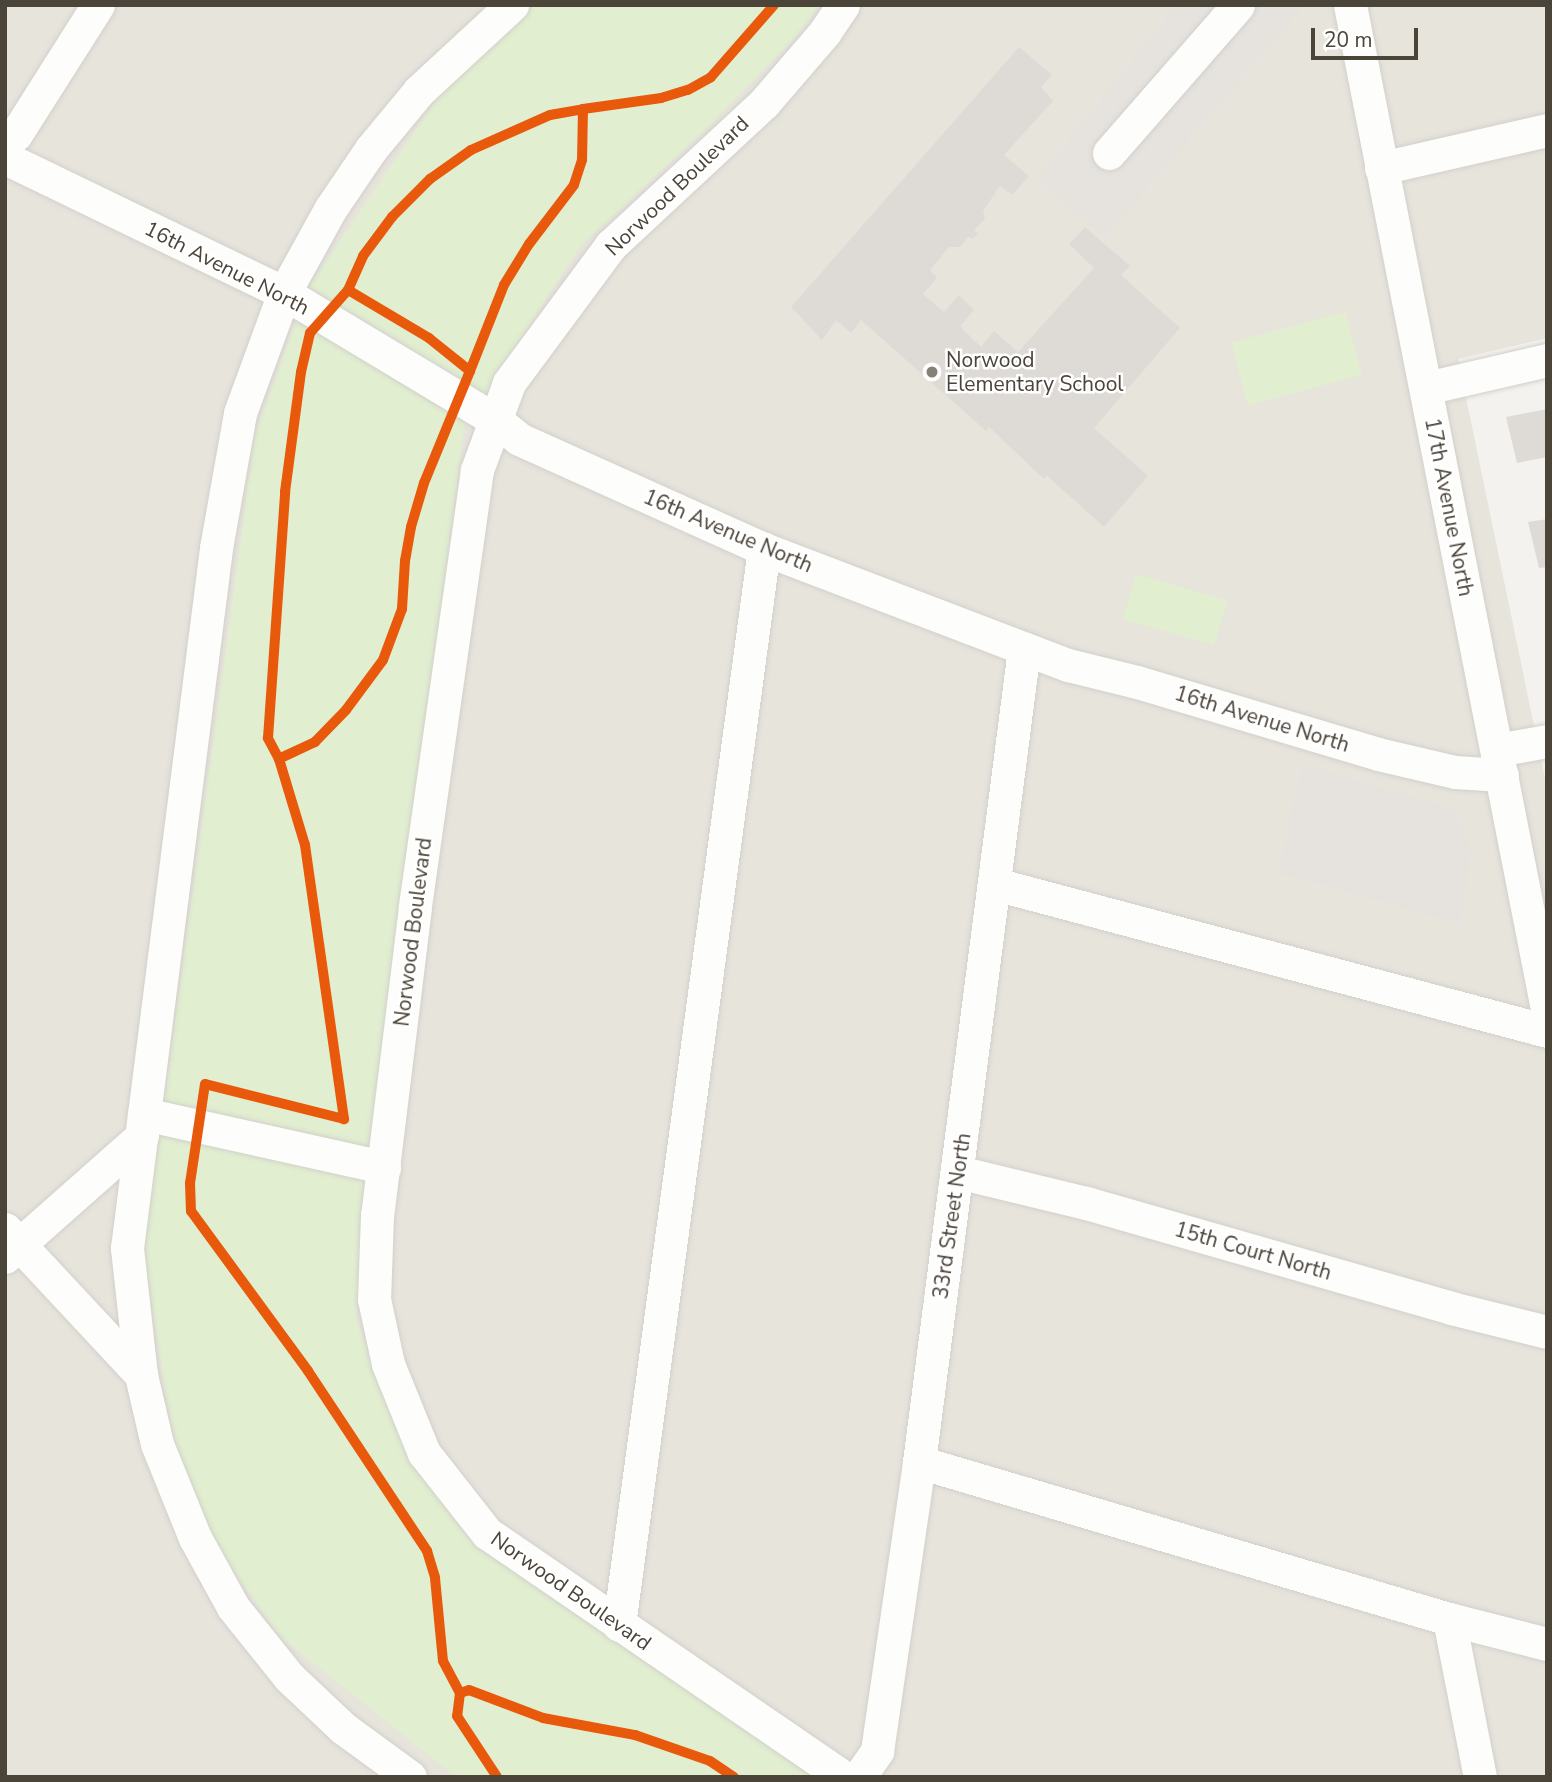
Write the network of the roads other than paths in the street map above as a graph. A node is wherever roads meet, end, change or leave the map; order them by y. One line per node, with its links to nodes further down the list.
1 (98, 5): 7 (street)
2 (512, 5): 11 (street)
3 (843, 5): 14 (street, Norwood Boulevard)
4 (1238, 5): 8 (street)
5 (1350, 5): 10 (street, 17th Avenue North)
6 (1547, 130): 10 (street)
7 (5, 143)
8 (1109, 153)
9 (5, 158): 11 (street, 16th Avenue North)
10 (1381, 168): 13 (street, 17th Avenue North)
11 (284, 293): 14 (street, 16th Avenue North); 22 (street)
12 (1547, 360): 13 (street)
13 (1426, 388): 18 (street, 17th Avenue North)
14 (497, 421): 15 (street, 16th Avenue North); 23 (street, Norwood Boulevard)
15 (764, 549): 16 (street, 16th Avenue North); 30 (street)
16 (1024, 649): 18 (street, 16th Avenue North); 19 (street, 33rd Street North)
17 (1547, 741): 18 (street, 16th Avenue North)
18 (1499, 762): 20 (street, 17th Avenue North)
19 (995, 884): 21 (street); 24 (street, 33rd Street North)
20 (1547, 1010)
21 (1547, 1031)
22 (143, 1125): 23 (street); 25 (street); 27 (street)
23 (384, 1167): 30 (street, Norwood Boulevard)
24 (958, 1172): 26 (street, 15th Court North); 28 (street, 33rd Street North)
25 (10, 1243): 27 (street)
26 (1547, 1332)
27 (141, 1375): 32 (street)
28 (919, 1462): 29 (street); 34 (street, 33rd Street North)
29 (1449, 1619): 31 (street); 35 (street)
30 (619, 1625): 33 (street, Norwood Boulevard)
31 (1547, 1644)
32 (410, 1777)
33 (843, 1777)
34 (859, 1777)
35 (1480, 1777)

